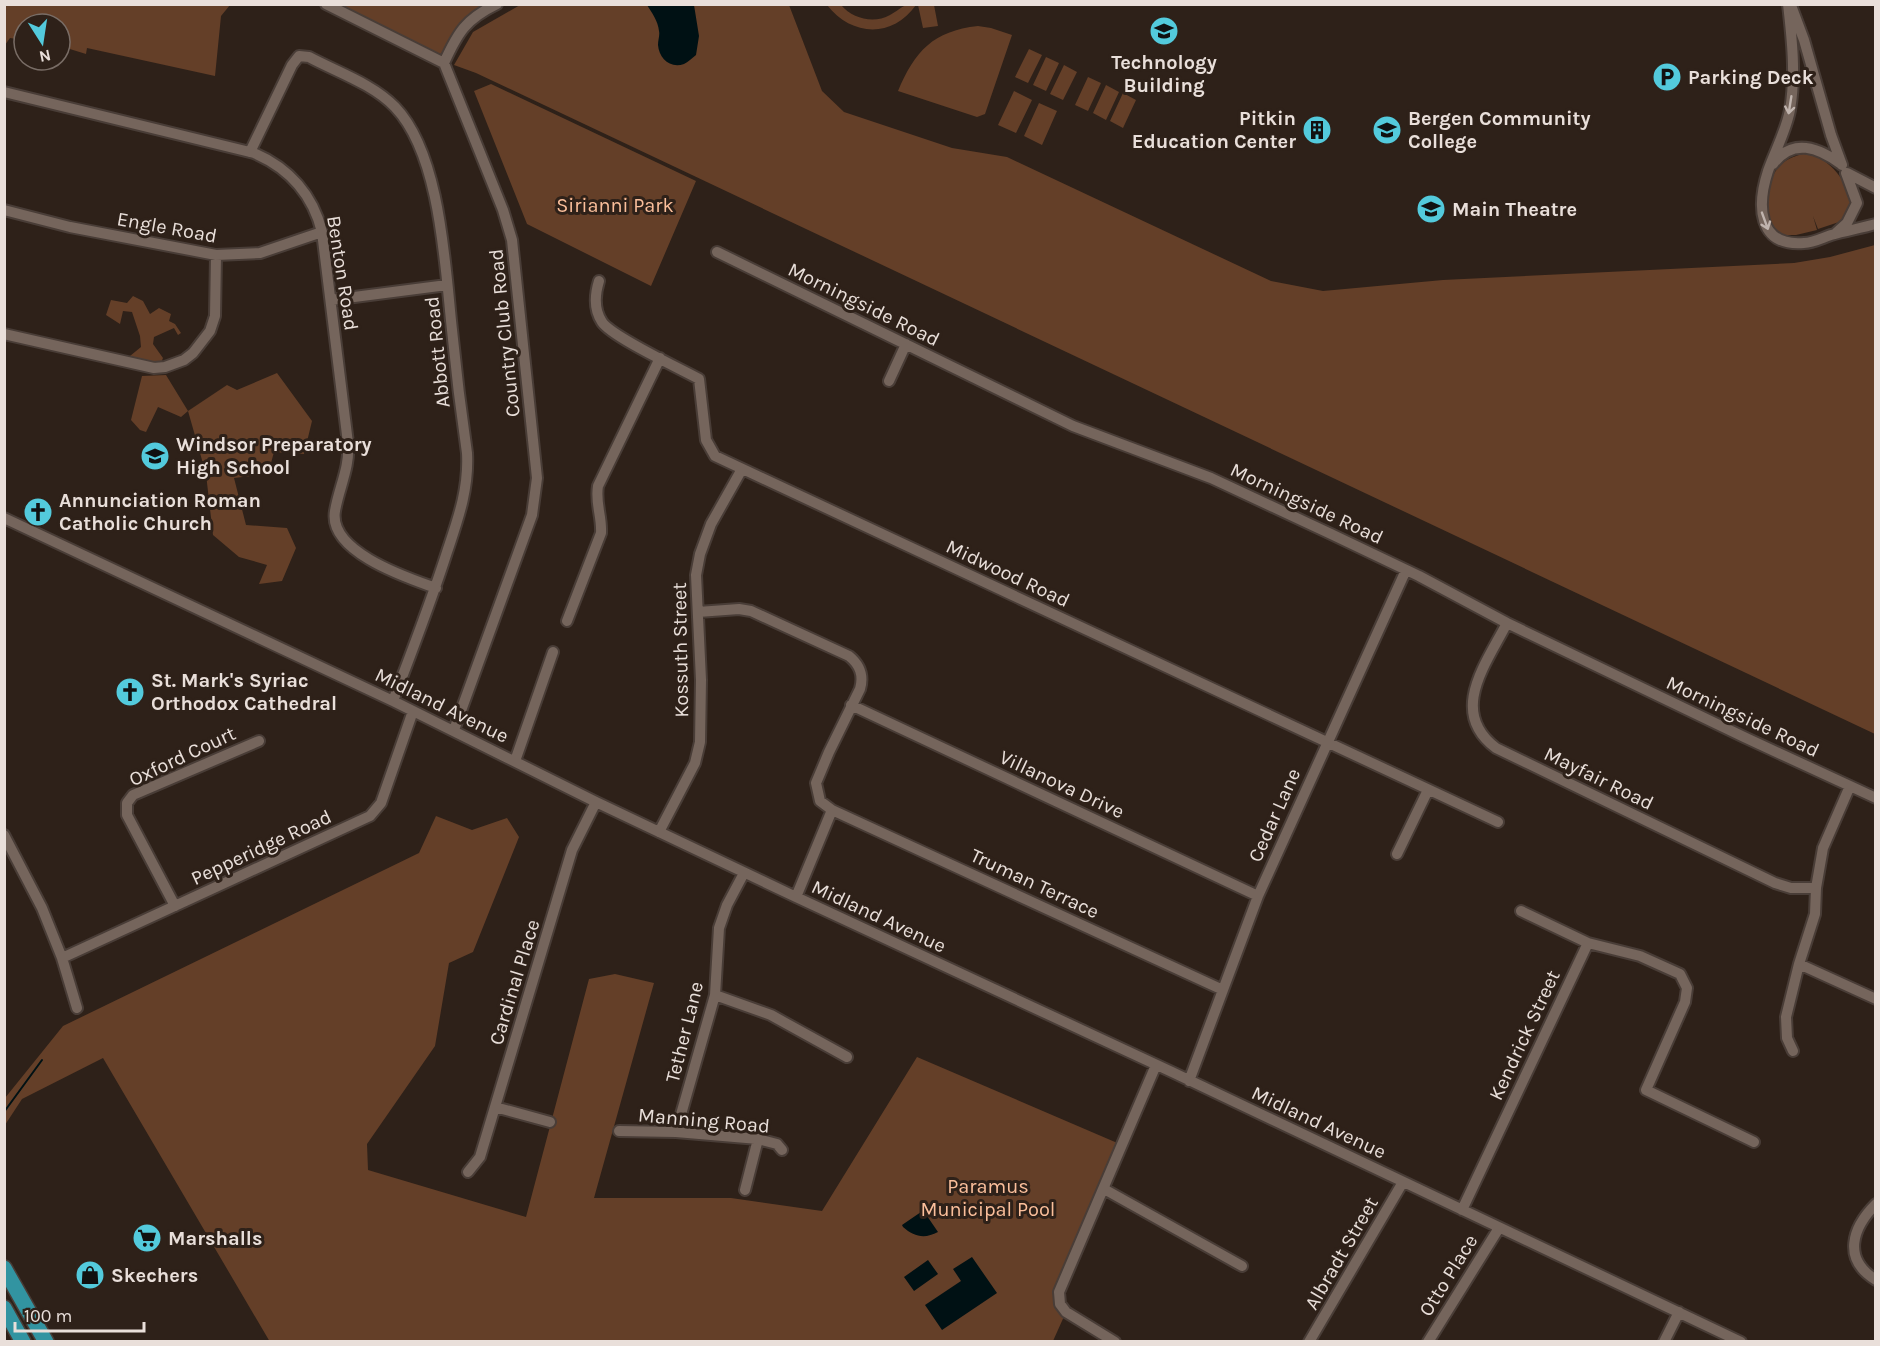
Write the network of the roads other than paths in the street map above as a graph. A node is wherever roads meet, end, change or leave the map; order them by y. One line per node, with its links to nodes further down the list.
1 (326, 4): 4 (street)
2 (497, 4): 4 (street)
3 (1789, 4): 7 (street); 8 (street, one-way to 8)
4 (444, 63): 34 (street, Country Club Road)
5 (4, 92): 6 (street, Benton Road)
6 (250, 152): 12 (street, Benton Road); 17 (street, Abbott Road)
7 (1844, 169): 8 (street); 9 (street); 13 (street)
8 (1768, 171): 13 (street, one-way to 13)
9 (1872, 186)
10 (4, 210): 15 (street, Engle Road)
11 (1875, 224): 13 (street)
12 (322, 232): 15 (street, Engle Road); 18 (street, Benton Road)
13 (1833, 235)
14 (717, 252): 20 (street, Morningside Road)
15 (216, 255): 19 (street)
16 (599, 281): 21 (street, Midwood Road)
17 (447, 285): 18 (street); 26 (street, Abbott Road)
18 (331, 300): 26 (street, Benton Road)
19 (4, 334)
20 (906, 345): 22 (street); 25 (street, Morningside Road)
21 (660, 358): 23 (street, Midwood Road); 28 (street)
22 (889, 381)
23 (742, 469): 27 (street, Kossuth Street); 36 (street, Midwood Road)
24 (4, 518): 31 (street, Midland Avenue)
25 (1406, 570): 29 (street, Morningside Road); 36 (street, Cedar Lane)
26 (436, 588): 31 (street, Abbott Road)
27 (698, 612): 32 (street); 44 (street, Kossuth Street)
28 (567, 621)
29 (1507, 623): 38 (street, Morningside Road); 48 (street, Mayfair Road)
30 (553, 652): 37 (street)
31 (393, 701): 33 (street, Midland Avenue)
32 (851, 705): 42 (street); 49 (street, Villanova Drive)
33 (413, 711): 34 (street, Midland Avenue); 51 (street, Pepperidge Road)
34 (454, 730): 37 (street, Midland Avenue)
35 (259, 741): 51 (street, Oxford Court)
36 (1326, 743): 39 (street, Midwood Road); 49 (street, Cedar Lane)
37 (515, 761): 41 (street, Midland Avenue)
38 (1850, 786): 40 (street, Morningside Road); 48 (street)
39 (1428, 790): 43 (street, Midwood Road); 46 (street)
40 (1875, 798)
41 (596, 802): 44 (street, Midland Avenue); 64 (street, Cardinal Place)
42 (832, 810): 50 (street); 56 (street, Truman Terrace)
43 (1498, 822)
44 (659, 832): 47 (street, Midland Avenue)
45 (4, 835): 54 (street)
46 (1397, 854)
47 (744, 873): 50 (street, Midland Avenue); 57 (street, Tether Lane)
48 (1816, 888): 55 (street)
49 (1258, 896): 56 (street, Cedar Lane)
50 (796, 897): 62 (street, Midland Avenue)
51 (175, 906): 54 (street, Pepperidge Road)
52 (1521, 911): 53 (street)
53 (1588, 943): 69 (street); 76 (street, Kendrick Street)
54 (62, 958): 59 (street)
55 (1799, 964): 58 (street); 60 (street)
56 (1223, 990): 63 (street, Cedar Lane)
57 (715, 995): 61 (street); 67 (street, Tether Lane)
58 (1875, 999)
59 (77, 1008)
60 (1793, 1051)
61 (847, 1057)
62 (1156, 1065): 63 (street, Midland Avenue); 73 (street)
63 (1189, 1081): 72 (street, Midland Avenue)
64 (495, 1107): 65 (street); 71 (street, Cardinal Place)
65 (550, 1122)
66 (619, 1131): 67 (street, Manning Road)
67 (676, 1132): 68 (street, Manning Road)
68 (758, 1139): 70 (street, Manning Road); 74 (street)
69 (1754, 1142)
70 (782, 1150)
71 (468, 1172)
72 (1403, 1182): 76 (street, Midland Avenue); 86 (street, Albradt Street)
73 (1104, 1189): 78 (street); 85 (street)
74 (745, 1190)
75 (1875, 1204): 80 (street)
76 (1462, 1210): 77 (street, Midland Avenue)
77 (1499, 1228): 82 (street, Midland Avenue); 87 (street, Otto Place)
78 (1242, 1266)
79 (4, 1268): 84 (highway)
80 (1875, 1280)
81 (4, 1308): 83 (highway)
82 (1679, 1312): 88 (street); 89 (street, Midland Avenue)
83 (23, 1341)
84 (46, 1341)
85 (1115, 1341)
86 (1309, 1341)
87 (1428, 1341)
88 (1664, 1341)
89 (1741, 1341)

